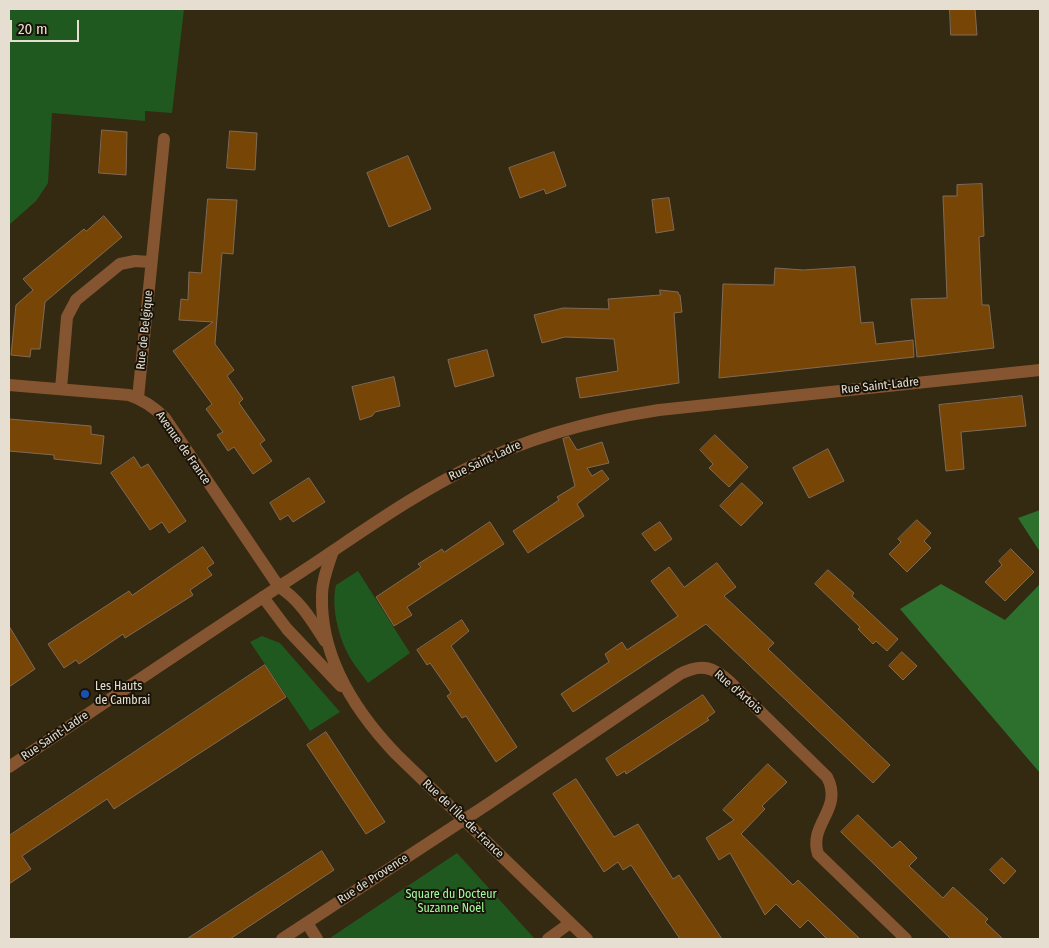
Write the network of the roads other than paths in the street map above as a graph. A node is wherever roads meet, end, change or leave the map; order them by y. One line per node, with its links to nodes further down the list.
1 (164, 139): 2 (street, Rue de Belgique)
2 (152, 262): 5 (street); 6 (street, Rue de Belgique)
3 (1040, 370): 7 (street, Rue Saint-Ladre)
4 (9, 385): 5 (street, Avenue de France)
5 (61, 390): 6 (street, Avenue de France)
6 (138, 398): 8 (street, Avenue de France)
7 (333, 551): 8 (street, Rue Saint-Ladre); 10 (street, Rue de l'Île-de-France)
8 (278, 587): 9 (street, Rue Saint-Ladre); 10 (street, Rue de l'Île-de-France)
9 (262, 597): 11 (street, Rue de l'Île-de-France); 12 (street, Rue Saint-Ladre)
10 (330, 649): 11 (street, Rue de l'Île-de-France)
11 (347, 692): 13 (street, Rue de l'Île-de-France)
12 (9, 767)
13 (464, 820): 14 (street, Rue de Provence); 15 (street, Rue de l'Île-de-France); 20 (street, Rue d'Artois)
14 (306, 923): 16 (street, Rue de Provence); 17 (street)
15 (570, 923): 18 (street); 19 (street, Rue de l'Île-de-France)
16 (282, 939)
17 (317, 939)
18 (548, 939)
19 (587, 939)
20 (906, 939)

